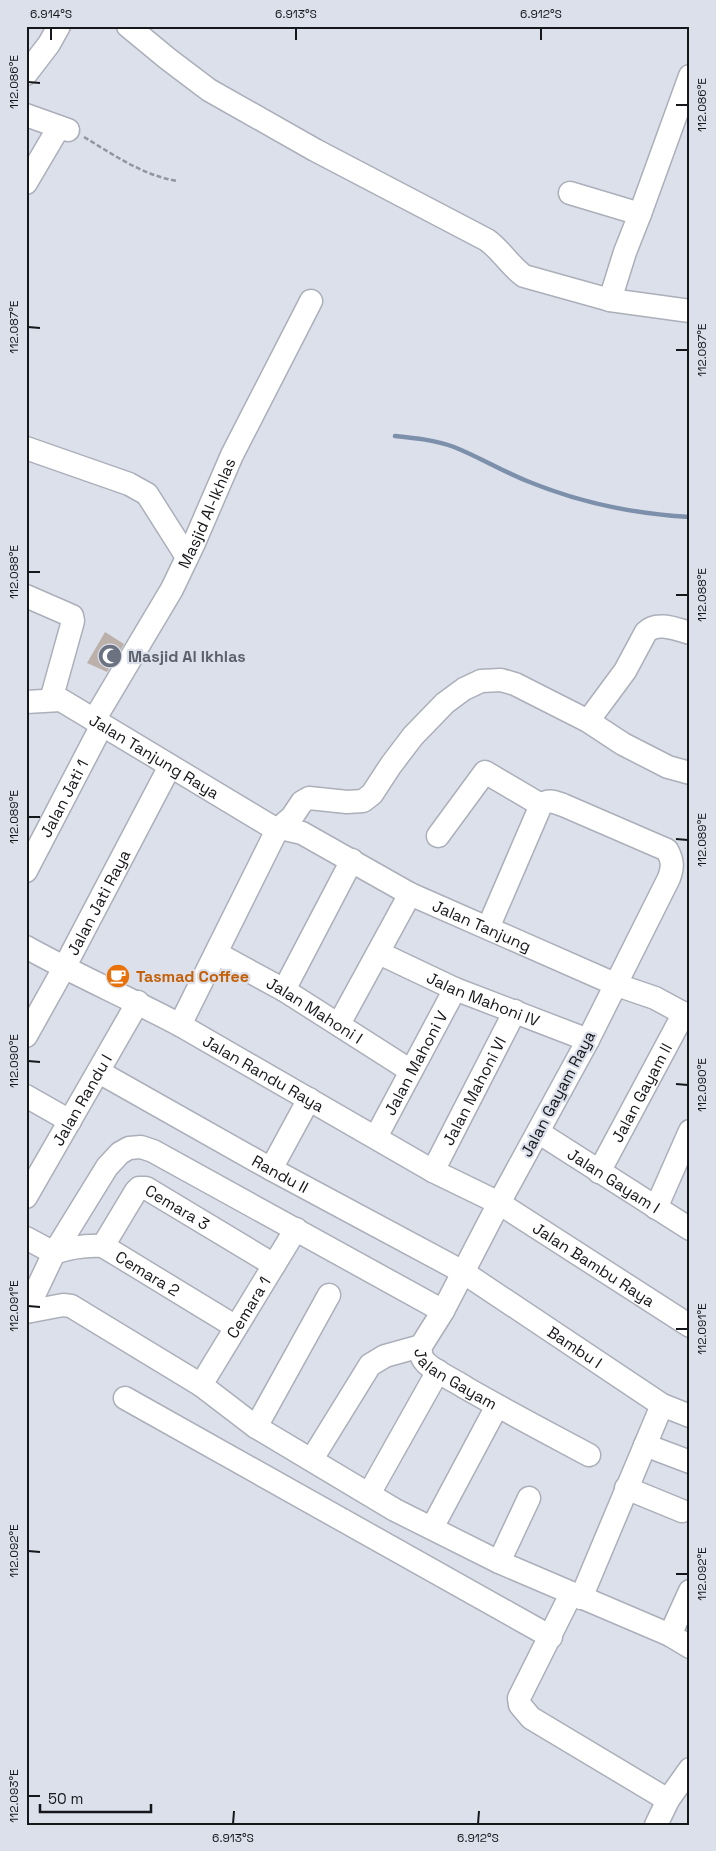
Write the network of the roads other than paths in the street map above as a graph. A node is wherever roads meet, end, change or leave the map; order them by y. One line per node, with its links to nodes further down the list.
1 (59, 26): 3 (street)
2 (128, 26): 9 (street)
3 (26, 74)
4 (690, 76): 8 (street)
5 (26, 115): 6 (street)
6 (26, 183)
7 (570, 193): 8 (street)
8 (640, 214): 9 (street)
9 (610, 300): 11 (street)
10 (311, 301): 13 (street, Masjid Al-Ikhlas)
11 (690, 311)
12 (26, 448): 13 (street)
13 (187, 557): 19 (street, Masjid Al-Ikhlas)
14 (26, 596): 16 (street)
15 (690, 633): 18 (street)
16 (51, 700): 17 (street, Jalan Tanjung Raya); 19 (street, Jalan Tanjung Raya)
17 (26, 702)
18 (588, 721): 21 (street); 23 (street)
19 (98, 723): 20 (street, Jalan Tanjung Raya); 26 (street, Jalan Jati 1)
20 (170, 766): 23 (street, Jalan Tanjung Raya); 32 (street, Jalan Jati Raya)
21 (690, 773)
22 (541, 805): 24 (street); 28 (street); 33 (street, Jalan Gayam Raya)
23 (277, 830): 25 (street, Jalan Tanjung); 30 (street)
24 (438, 836)
25 (352, 860): 27 (street, Jalan Tanjung); 35 (street)
26 (26, 871)
27 (410, 894): 28 (street, Jalan Tanjung); 31 (street)
28 (488, 928): 33 (street, Jalan Tanjung)
29 (26, 946): 32 (street, Jalan Randu Raya)
30 (216, 953): 35 (street, Jalan Mahoni I); 40 (street)
31 (379, 953): 34 (street, Jalan Mahoni IV); 39 (street)
32 (64, 968): 36 (street, Jalan Randu Raya); 41 (street, Jalan Jati Raya)
33 (616, 985): 38 (street, Jalan Tanjung); 42 (street, Jalan Gayam Raya)
34 (456, 989): 37 (street, Jalan Mahoni IV); 43 (street, Jalan Mahoni V)
35 (284, 990): 39 (street, Jalan Mahoni I)
36 (138, 1002): 40 (street, Jalan Randu Raya); 44 (street, Jalan Randu I)
37 (515, 1011): 42 (street, Jalan Mahoni IV); 52 (street, Jalan Mahoni VI)
38 (687, 1015): 53 (street, Jalan Gayam II)
39 (339, 1024): 43 (street, Jalan Mahoni I)
40 (180, 1025): 46 (street, Jalan Randu Raya)
41 (26, 1036)
42 (588, 1040): 49 (street, Jalan Gayam Raya)
43 (411, 1071): 50 (street, Jalan Mahoni V)
44 (99, 1072): 47 (street, Jalan Randu I); 51 (street, Randu II)
45 (26, 1096): 47 (street)
46 (309, 1099): 50 (street, Jalan Randu Raya); 51 (street)
47 (70, 1121): 54 (street, Jalan Randu I)
48 (690, 1131): 56 (street)
49 (538, 1132): 53 (street, Jalan Gayam I); 55 (street, Jalan Gayam Raya)
50 (376, 1137): 52 (street, Jalan Randu Raya)
51 (271, 1169): 63 (street, Randu II)
52 (433, 1171): 55 (street, Jalan Randu Raya)
53 (599, 1172): 56 (street, Jalan Gayam I)
54 (26, 1197)
55 (499, 1203): 63 (street, Jalan Gayam); 66 (street, Jalan Bambu Raya)
56 (656, 1208): 58 (street, Jalan Gayam I)
57 (296, 1229): 61 (street); 62 (street, Cemara 1); 65 (street)
58 (690, 1229)
59 (26, 1238): 61 (street)
60 (103, 1246): 61 (street, Cemara 2); 62 (street, Cemara 3); 67 (street, Cemara 2)
61 (54, 1253): 70 (street)
62 (274, 1265): 67 (street, Cemara 1)
63 (463, 1272): 65 (street, Jalan Gayam); 72 (street, Bambu I)
64 (329, 1295): 75 (street)
65 (443, 1312): 68 (street, Jalan Gayam)
66 (690, 1326)
67 (236, 1327): 70 (street, Cemara 1)
68 (421, 1346): 69 (street, Jalan Gayam); 78 (street)
69 (438, 1371): 73 (street, Jalan Gayam); 81 (street)
70 (201, 1385): 75 (street)
71 (125, 1398): 89 (street)
72 (662, 1405): 74 (street, Bambu I); 76 (street)
73 (498, 1406): 77 (street, Jalan Gayam); 84 (street)
74 (690, 1416)
75 (256, 1427): 78 (street)
76 (644, 1445): 79 (street); 80 (street)
77 (589, 1455)
78 (312, 1460): 81 (street)
79 (690, 1462)
80 (626, 1488): 83 (street); 87 (street)
81 (369, 1494): 84 (street)
82 (529, 1498): 85 (street)
83 (682, 1511)
84 (432, 1528): 85 (street)
85 (499, 1562): 87 (street)
86 (690, 1591): 88 (street)
87 (576, 1596): 88 (street); 89 (street)
88 (670, 1635): 90 (street)
89 (551, 1637): 92 (street)
90 (690, 1647)
91 (690, 1769): 92 (street)
92 (668, 1800): 93 (street)
93 (656, 1825)

